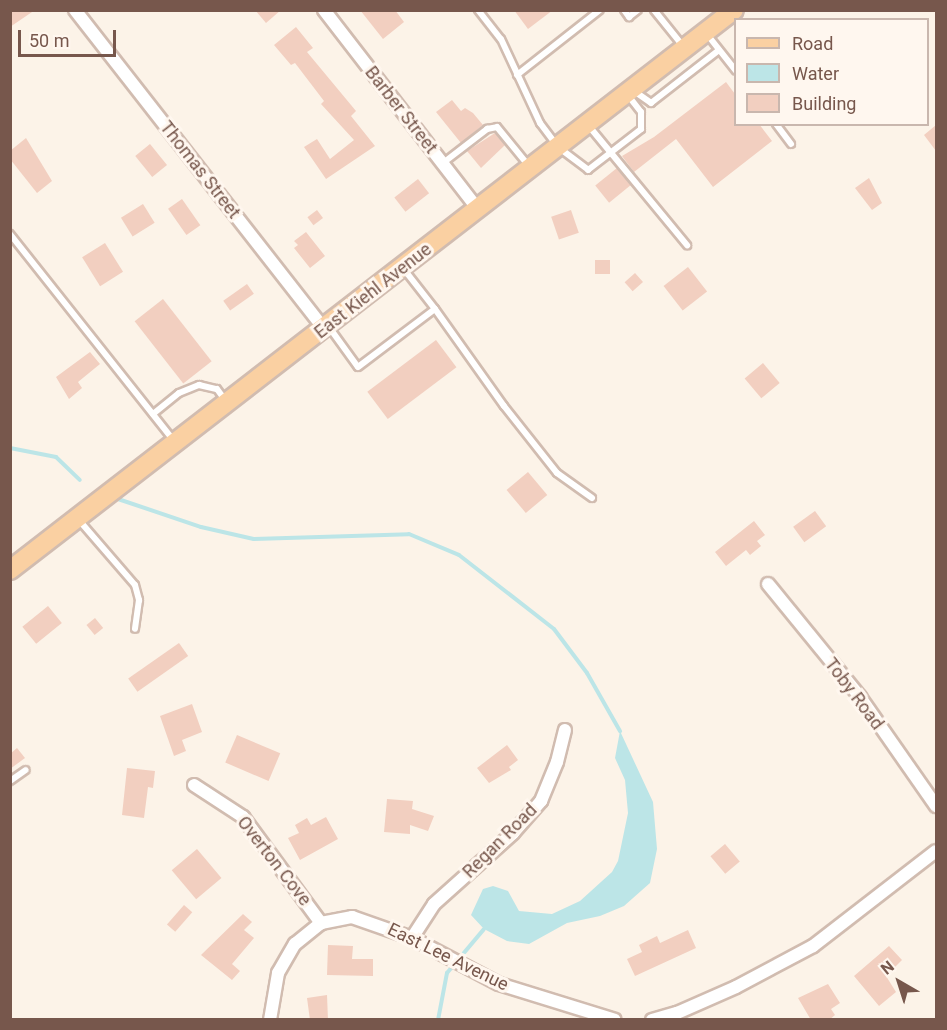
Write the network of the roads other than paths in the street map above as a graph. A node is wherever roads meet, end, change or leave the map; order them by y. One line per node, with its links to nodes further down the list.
1 (75, 10): 27 (street, Thomas Street)
2 (324, 10): 20 (street, Barber Street)
3 (478, 10): 13 (lane)
4 (600, 10): 13 (lane)
5 (624, 10): 6 (lane)
6 (638, 10)
7 (654, 10): 10 (lane)
8 (734, 10): 9 (main road, East Kiehl Avenue)
9 (706, 33): 10 (main road, East Kiehl Avenue); 11 (lane)
10 (686, 48): 14 (main road, East Kiehl Avenue)
11 (719, 50): 12 (lane); 14 (lane)
12 (734, 70)
13 (517, 75): 18 (lane)
14 (630, 92): 15 (main road, East Kiehl Avenue); 19 (lane)
15 (587, 125): 18 (main road, East Kiehl Avenue); 19 (lane)
16 (778, 126): 17 (lane)
17 (792, 144)
18 (558, 147): 19 (lane); 21 (main road, East Kiehl Avenue)
19 (612, 152): 24 (lane)
20 (442, 164): 21 (lane); 22 (street, Barber Street)
21 (530, 169): 22 (main road, East Kiehl Avenue)
22 (478, 209): 25 (main road, East Kiehl Avenue)
23 (10, 234): 29 (lane)
24 (687, 245)
25 (403, 268): 26 (lane); 27 (main road, East Kiehl Avenue)
26 (435, 309): 27 (lane); 31 (lane)
27 (326, 327): 28 (main road, East Kiehl Avenue)
28 (227, 403): 29 (lane); 30 (main road, East Kiehl Avenue)
29 (153, 414): 30 (lane)
30 (176, 443): 32 (main road, East Kiehl Avenue)
31 (592, 498)
32 (77, 518): 33 (main road, East Kiehl Avenue); 35 (lane)
33 (10, 570)
34 (768, 584): 40 (street, Toby Road)
35 (135, 629)
36 (565, 730): 43 (street, Regan Road)
37 (26, 770): 38 (lane)
38 (10, 782)
39 (194, 785): 42 (street, Overton Cove)
40 (936, 806)
41 (936, 851): 46 (street)
42 (321, 923): 43 (street, East Lee Avenue); 44 (street)
43 (412, 938): 45 (street, East Lee Avenue)
44 (270, 1020)
45 (615, 1020)
46 (652, 1020)

